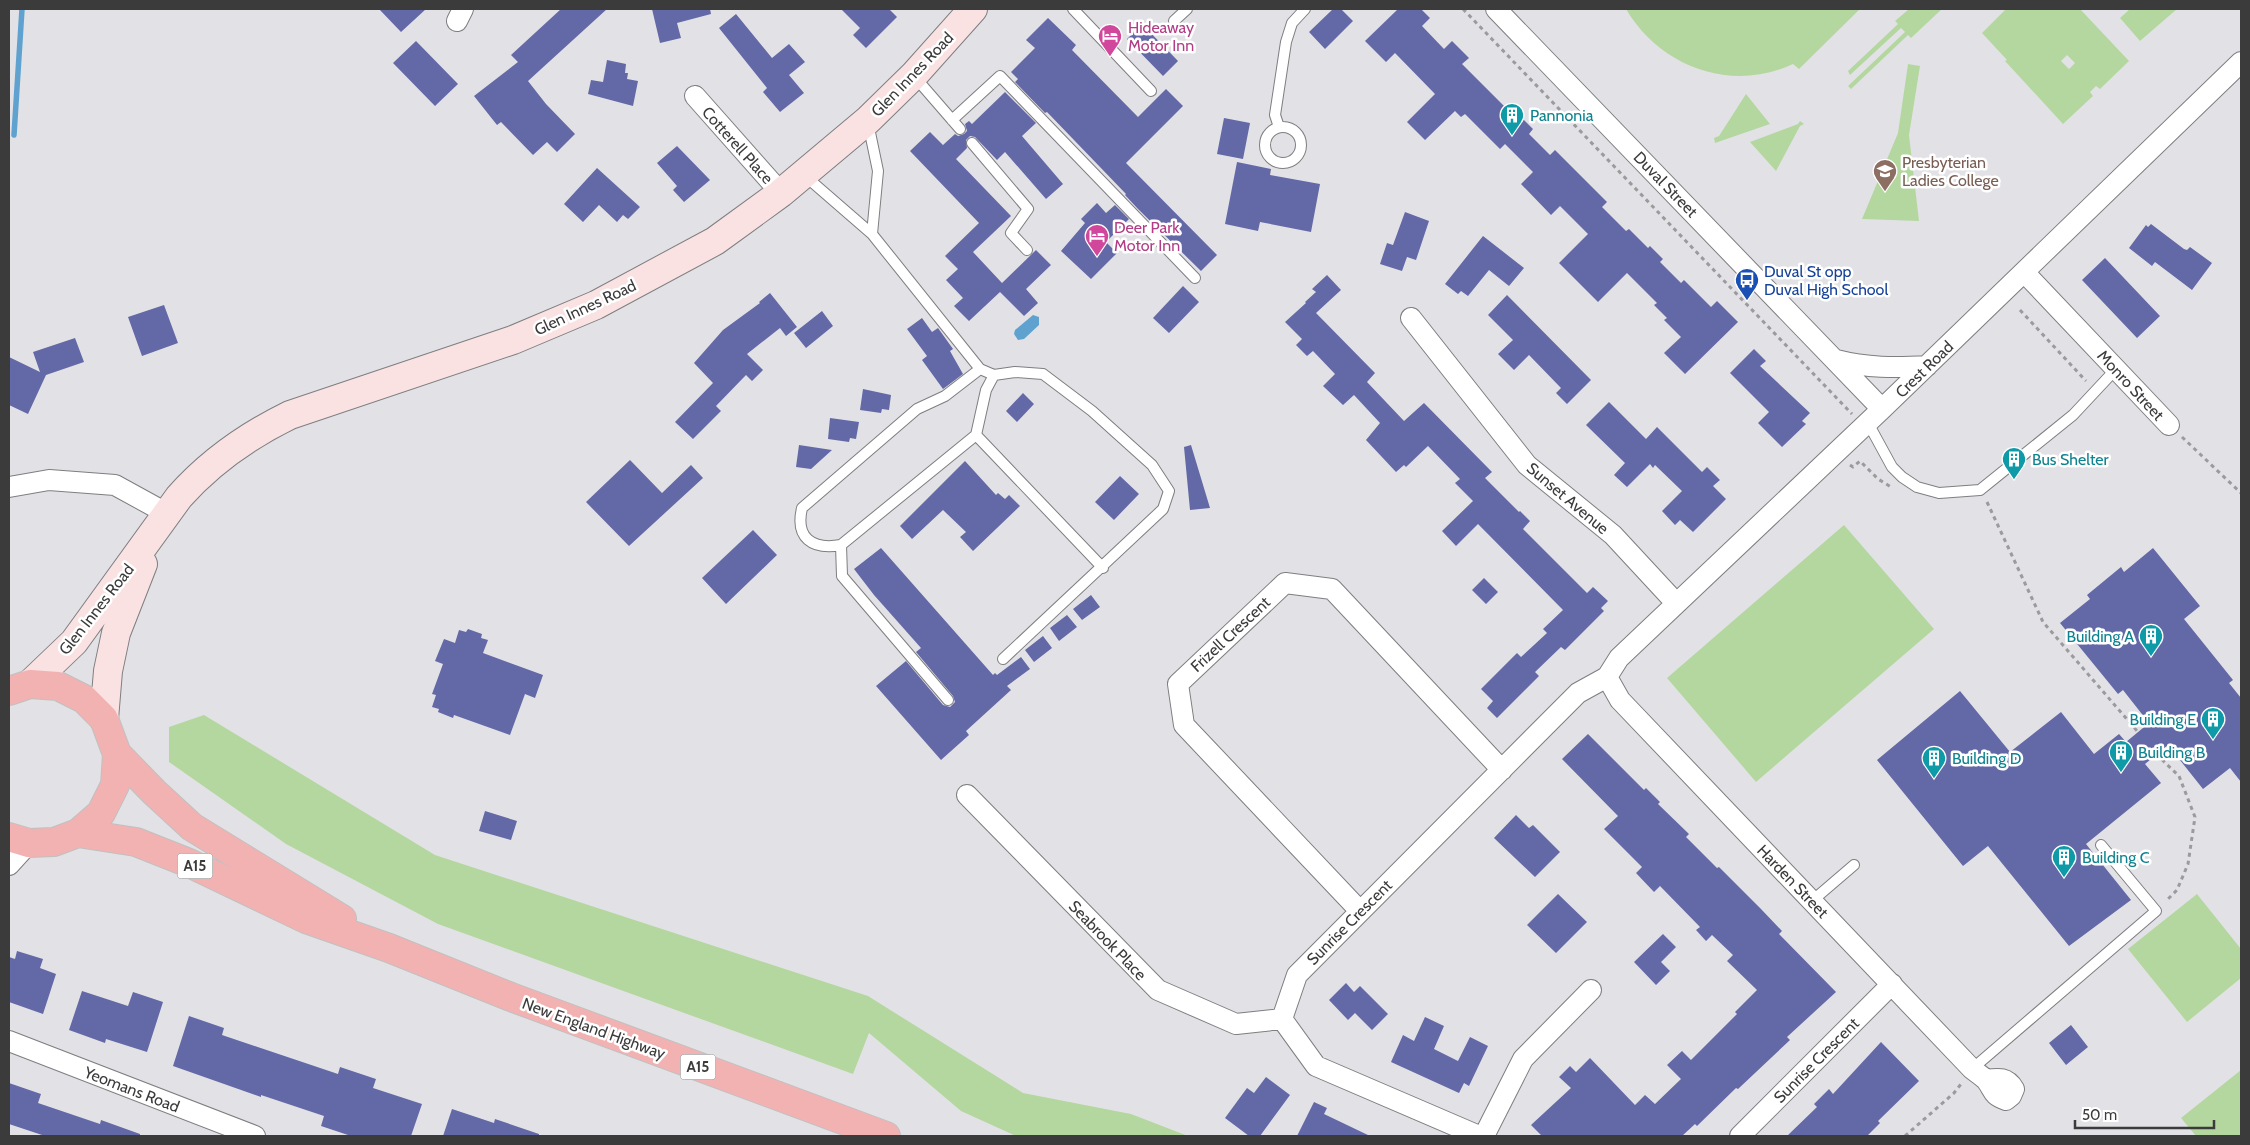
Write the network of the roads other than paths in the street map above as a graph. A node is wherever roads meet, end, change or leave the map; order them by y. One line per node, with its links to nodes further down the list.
1 (973, 9): 8 (main road, Glen Innes Road)
2 (1073, 9): 9 (lane)
3 (1188, 9): 6 (lane)
4 (1305, 9): 13 (lane)
5 (1496, 9): 23 (street, Duval Street)
6 (1174, 21)
7 (2241, 62): 20 (street, Crest Road)
8 (914, 76): 11 (main road, Glen Innes Road); 12 (lane)
9 (1151, 91)
10 (695, 96): 17 (street, Cotterell Place)
11 (868, 120): 16 (main road, Glen Innes Road); 18 (lane)
12 (952, 120): 14 (lane); 21 (lane)
13 (1279, 127)
14 (960, 129)
15 (972, 143): 19 (lane)
16 (804, 175): 17 (main road, Glen Innes Road); 18 (lane)
17 (781, 193): 33 (main road, Glen Innes Road)
18 (872, 234): 25 (lane)
19 (1027, 250)
20 (2024, 272): 24 (street, Crest Road); 26 (street, Monro Street)
21 (1195, 278)
22 (1411, 318): 36 (street, Sunset Avenue)
23 (1836, 360): 24 (street); 28 (street, Duval Street)
24 (1927, 366): 28 (street, Crest Road)
25 (980, 368): 27 (lane); 34 (lane)
26 (2116, 369): 29 (lane); 30 (street, Monro Street)
27 (994, 376): 31 (lane); 35 (lane)
28 (1882, 409): 29 (street, Crest Road)
29 (1860, 418): 36 (street, Crest Road)
30 (2169, 425)
31 (976, 436): 34 (lane); 35 (lane)
32 (9, 487): 33 (street)
33 (161, 522): 39 (main road, Glen Innes Road); 41 (main road, Glen Innes Road)
34 (841, 545): 40 (lane)
35 (1103, 568): 37 (lane)
36 (1676, 603): 38 (street, Crest Road)
37 (1003, 659)
38 (1608, 677): 43 (street, Sunrise Crescent); 50 (street, Harden Street)
39 (19, 688): 41 (highway, A15)
40 (948, 700)
41 (104, 719): 42 (highway, A15)
42 (117, 754): 45 (highway, A15); 52 (highway, New England Highway / A15)
43 (1502, 770): 51 (street, Sunrise Crescent); 51 (street, Frizell Crescent)
44 (967, 795): 55 (street, Seabrook Place)
45 (78, 833): 46 (highway, A15); 52 (highway, New England Highway / A15)
46 (19, 840): 48 (street)
47 (2101, 845): 57 (lane)
48 (9, 865)
49 (1854, 865): 50 (lane)
50 (1812, 901): 53 (street, Harden Street)
51 (1360, 911): 55 (street, Sunrise Crescent)
52 (389, 948): 59 (highway, New England Highway / A15)
53 (1892, 984): 57 (street, Harden Street); 62 (street, Sunrise Crescent)
54 (1591, 990): 61 (street)
55 (1282, 1019): 60 (street)
56 (9, 1041): 58 (street, Yeomans Road)
57 (1974, 1076)
58 (255, 1136)
59 (886, 1136)
60 (1479, 1136)
61 (1484, 1136)
62 (1740, 1136)

